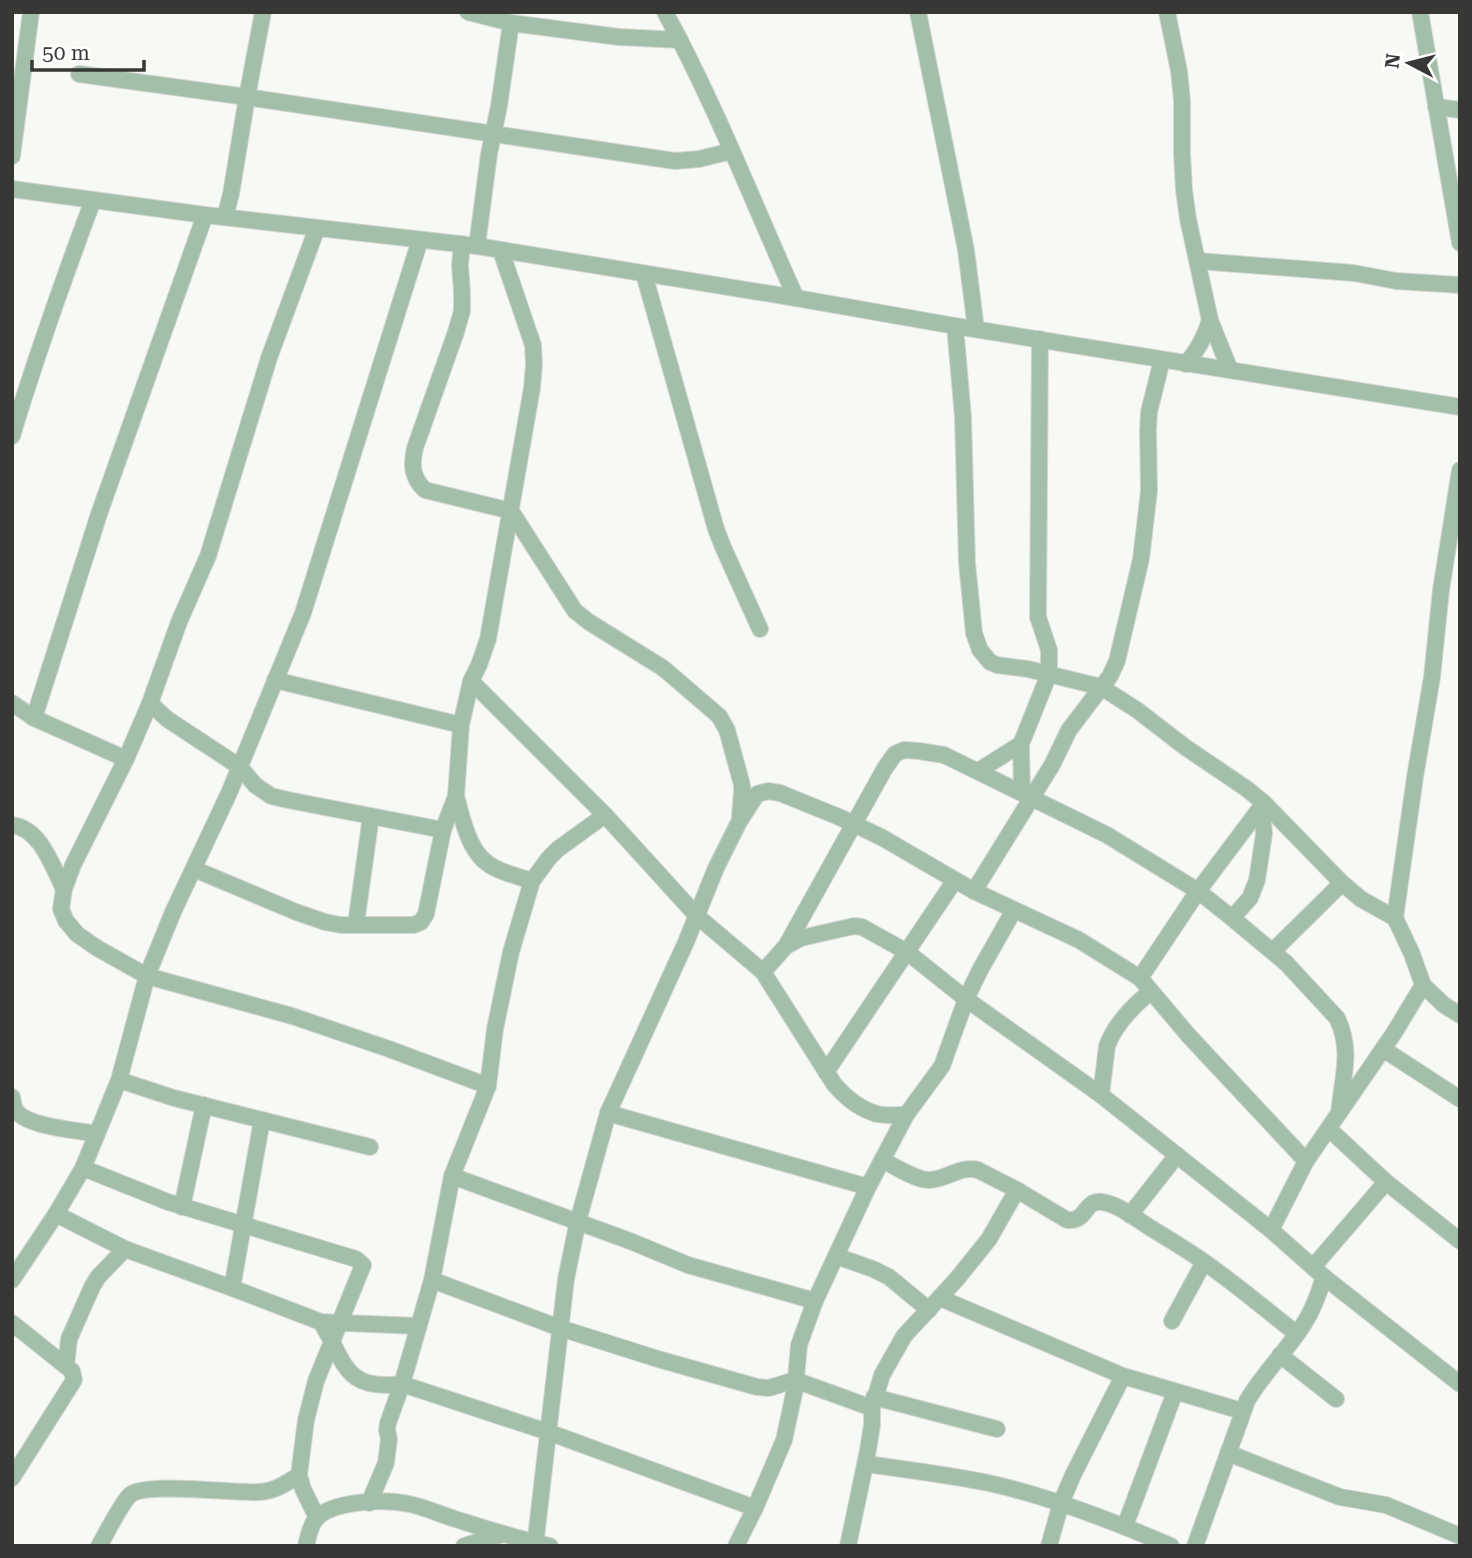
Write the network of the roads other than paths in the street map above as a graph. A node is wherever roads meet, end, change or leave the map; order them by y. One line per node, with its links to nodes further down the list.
1 (31, 12): 16 (street)
2 (263, 12): 11 (street)
3 (468, 12): 8 (street)
4 (665, 12): 9 (street)
5 (918, 12): 33 (street)
6 (1167, 12): 27 (street)
7 (1420, 12): 12 (street)
8 (511, 23): 9 (street); 14 (street)
9 (680, 40): 15 (street)
10 (79, 74): 11 (street)
11 (247, 97): 14 (street); 21 (street)
12 (1436, 107): 13 (street); 19 (street)
13 (1460, 110)
14 (493, 134): 15 (street); 25 (street)
15 (732, 151): 30 (street)
16 (12, 156)
17 (12, 189): 18 (street)
18 (93, 200): 20 (street); 39 (street)
19 (1457, 204): 24 (street)
20 (205, 215): 21 (street); 49 (street)
21 (225, 217): 22 (street)
22 (317, 228): 23 (street); 48 (street)
23 (420, 240): 25 (street); 44 (street)
24 (1460, 243)
25 (470, 245): 26 (street); 41 (street)
26 (501, 251): 28 (street); 41 (street)
27 (1198, 261): 29 (street); 31 (street)
28 (644, 274): 30 (street); 42 (street)
29 (1460, 285)
30 (796, 298): 32 (street)
31 (1210, 320): 36 (street); 37 (street)
32 (955, 326): 33 (street); 43 (street)
33 (976, 329): 34 (street)
34 (1040, 339): 35 (street); 43 (street)
35 (1162, 360): 36 (street); 46 (street)
36 (1186, 363): 37 (street)
37 (1230, 370): 38 (street)
38 (1460, 407)
39 (12, 436)
40 (1460, 470): 74 (street)
41 (511, 511): 45 (street); 60 (street)
42 (760, 629)
43 (1049, 674): 46 (street); 51 (street)
44 (275, 680): 50 (street); 53 (street)
45 (471, 681): 50 (street); 58 (street)
46 (1101, 687): 55 (street); 57 (street)
47 (12, 703): 49 (street)
48 (150, 703): 52 (street); 53 (street)
49 (34, 718): 52 (street)
50 (461, 725): 56 (street)
51 (1021, 744): 54 (street); 55 (street)
52 (126, 759): 68 (street)
53 (240, 767): 59 (street); 64 (street)
54 (978, 771): 55 (street); 61 (street)
55 (1027, 794): 69 (street); 70 (street)
56 (456, 796): 63 (street); 66 (street)
57 (1261, 806): 67 (street); 70 (street); 73 (street)
58 (605, 815): 66 (street); 72 (street)
59 (371, 816): 63 (street); 75 (street)
60 (739, 822): 61 (street); 72 (street)
61 (853, 824): 65 (street); 76 (street)
62 (12, 825): 68 (street)
63 (443, 830): 75 (street)
64 (194, 869): 75 (street); 80 (street)
65 (955, 880): 69 (street); 78 (street)
66 (532, 881): 91 (street)
67 (1342, 883): 74 (street); 77 (street)
68 (64, 889): 80 (street)
69 (974, 891): 71 (street)
70 (1198, 891): 73 (street); 81 (street)
71 (1014, 910): 81 (street); 84 (street)
72 (697, 916): 79 (street); 96 (street)
73 (1232, 918): 77 (street)
74 (1395, 918): 82 (street)
75 (356, 924)
76 (786, 946): 78 (street); 79 (street)
77 (1273, 951): 87 (street)
78 (907, 952): 84 (street); 89 (street)
79 (763, 972): 89 (street)
80 (147, 976): 90 (street); 91 (street)
81 (1140, 978): 83 (street)
82 (1423, 985): 85 (street); 86 (street)
83 (1150, 992): 93 (street); 107 (street)
84 (966, 999): 93 (street); 99 (street)
85 (1460, 1016)
86 (1383, 1049): 88 (street); 92 (street)
87 (1346, 1050): 88 (street); 97 (street)
88 (1373, 1065): 97 (street)
89 (826, 1072): 98 (street)
90 (119, 1080): 95 (street); 102 (street)
91 (488, 1086): 110 (street)
92 (1458, 1093)
93 (1101, 1095): 106 (street)
94 (12, 1097): 102 (street)
95 (205, 1105): 100 (street); 114 (street)
96 (608, 1113): 112 (street); 117 (street)
97 (1339, 1113): 101 (street)
98 (877, 1114): 99 (street); 103 (street)
99 (906, 1115): 103 (street)
100 (262, 1121): 104 (street); 118 (street)
101 (1329, 1129): 105 (street); 107 (street)
102 (97, 1134): 109 (street)
103 (893, 1140): 108 (street)
104 (370, 1147)
105 (1349, 1148): 107 (street); 111 (street)
106 (1177, 1155): 116 (street); 119 (street)
107 (1309, 1156): 119 (street)
108 (882, 1160): 112 (street); 113 (street)
109 (83, 1168): 114 (street); 115 (street)
110 (452, 1176): 117 (street); 126 (street)
111 (1386, 1182): 120 (street); 124 (street)
112 (867, 1187): 122 (street)
113 (1017, 1190): 116 (street); 129 (street)
114 (182, 1207): 118 (street)
115 (56, 1214): 121 (street); 125 (street)
116 (1130, 1215): 123 (street)
117 (578, 1221): 128 (street); 135 (street)
118 (243, 1224): 127 (street); 133 (street)
119 (1272, 1230): 124 (street)
120 (1460, 1241)
121 (125, 1249): 127 (street); 139 (street)
122 (836, 1256): 128 (street); 129 (street)
123 (1204, 1262): 130 (street); 136 (street)
124 (1318, 1272): 136 (street); 143 (street)
125 (12, 1280)
126 (432, 1280): 134 (street); 135 (street)
127 (232, 1288): 131 (street)
128 (815, 1301): 141 (street)
129 (935, 1304): 140 (street); 146 (street)
130 (1172, 1321)
131 (321, 1322): 133 (street); 137 (street)
132 (12, 1323): 139 (street)
133 (338, 1324): 134 (street); 137 (street)
134 (418, 1326): 142 (street)
135 (559, 1328): 141 (street); 149 (street)
136 (1297, 1334): 138 (street)
137 (332, 1341): 142 (street); 153 (street)
138 (1280, 1354): 145 (street); 147 (street)
139 (66, 1366): 152 (street)
140 (1123, 1376): 144 (street); 155 (street)
141 (795, 1380): 146 (street); 156 (street)
142 (402, 1384): 149 (street); 154 (street)
143 (1460, 1384)
144 (1175, 1392): 147 (street); 158 (street)
145 (1336, 1399)
146 (873, 1403): 148 (street); 151 (street)
147 (1242, 1411): 150 (street)
148 (997, 1429)
149 (548, 1432): 156 (street); 161 (street)
150 (1228, 1453): 160 (street); 169 (street)
151 (866, 1464): 155 (street); 166 (street)
152 (12, 1478)
153 (301, 1482): 157 (street); 162 (street)
154 (369, 1503): 157 (street); 159 (street)
155 (1061, 1503): 158 (street); 167 (street)
156 (755, 1508): 165 (street)
157 (317, 1518): 163 (street)
158 (1125, 1527): 168 (street)
159 (503, 1534): 161 (street); 164 (street)
160 (1460, 1536)
161 (540, 1545)
162 (99, 1546)
163 (306, 1546)
164 (464, 1546)
165 (736, 1546)
166 (848, 1546)
167 (1049, 1546)
168 (1171, 1546)
169 (1195, 1546)

